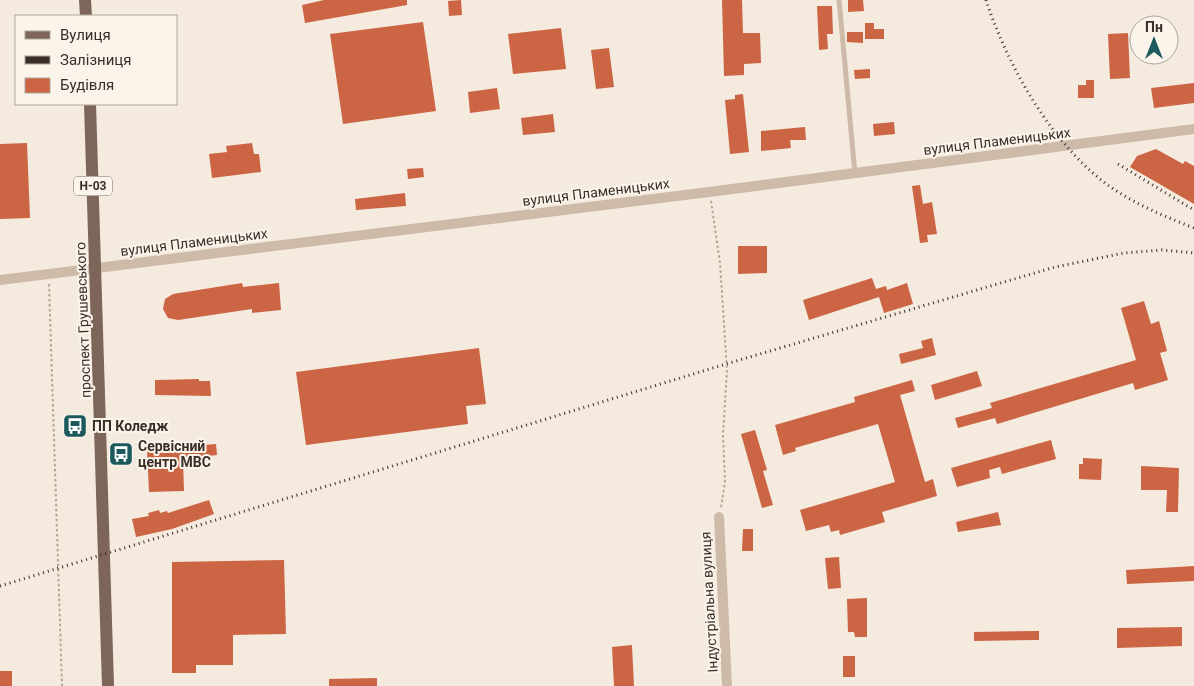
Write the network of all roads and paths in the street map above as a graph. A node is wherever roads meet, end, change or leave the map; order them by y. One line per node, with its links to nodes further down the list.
1 (85, 0): 3 (main road)
2 (838, 0): 6 (lane)
3 (86, 15)
4 (90, 105): 8 (main road, проспект Грушевського / Н-03)
5 (1194, 129): 6 (street, вулиця Пламеницьких)
6 (855, 174): 7 (street, вулиця Пламеницьких)
7 (709, 192): 8 (street, вулиця Пламеницьких); 11 (path)
8 (96, 268): 9 (street, вулиця Пламеницьких); 13 (main road, проспект Грушевського / Н-03)
9 (49, 274): 10 (street, вулиця Пламеницьких); 12 (path)
10 (0, 280)
11 (719, 517): 14 (street, Індустріальна вулиця)
12 (62, 686)
13 (108, 686)
14 (727, 686)

